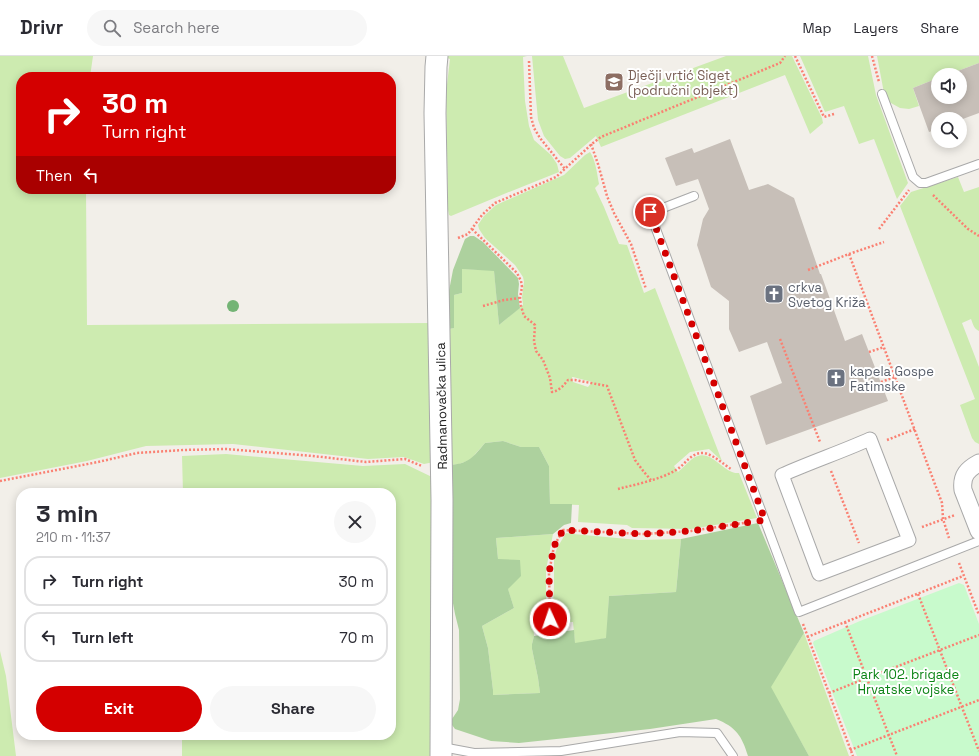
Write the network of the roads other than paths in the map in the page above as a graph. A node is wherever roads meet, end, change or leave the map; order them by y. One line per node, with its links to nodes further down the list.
1 (437, 56): 9 (street, Radmanovačka ulica)
2 (882, 94): 3 (lane)
3 (979, 164)
4 (694, 196): 8 (lane)
5 (825, 457): 5 (street)
6 (979, 463): 7 (street)
7 (979, 531)
8 (979, 541)
9 (441, 751): 10 (lane)
10 (733, 756)

